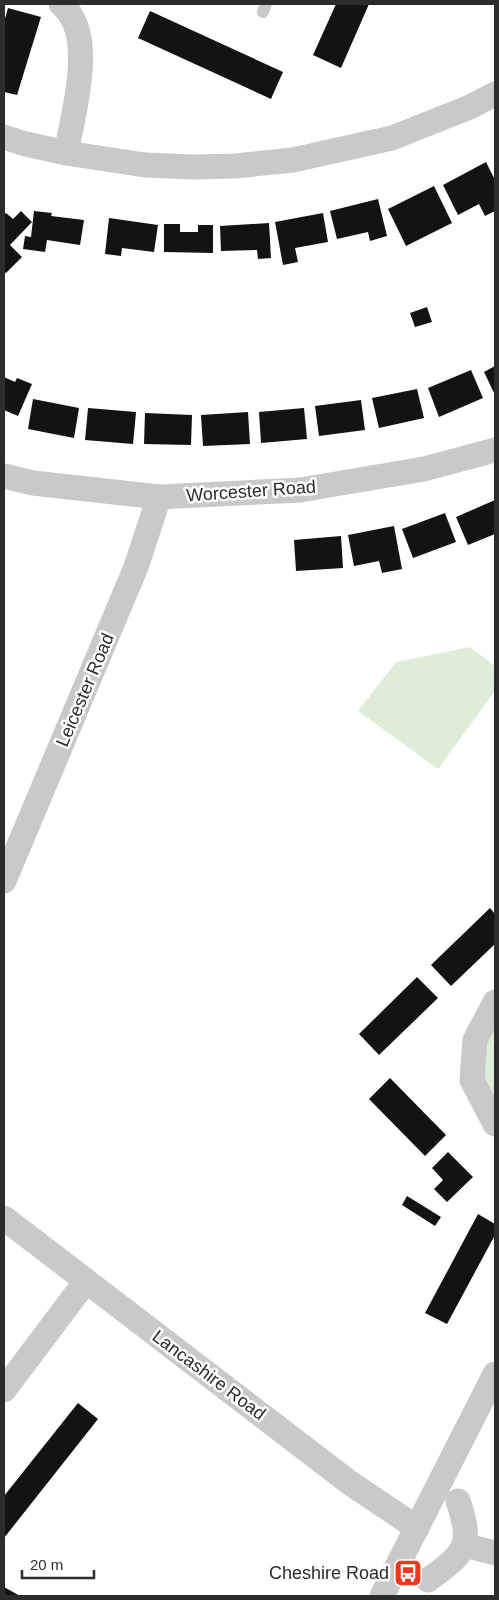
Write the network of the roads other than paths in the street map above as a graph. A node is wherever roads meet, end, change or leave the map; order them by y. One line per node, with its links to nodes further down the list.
1 (62, 4): 4 (street)
2 (495, 94): 4 (street)
3 (4, 136): 4 (street)
4 (66, 153)
5 (495, 450): 7 (street, Worcester Road)
6 (4, 476): 7 (street, Worcester Road)
7 (159, 497): 8 (street, Leicester Road)
8 (4, 881)
9 (495, 1002): 10 (street)
10 (495, 1124)
11 (4, 1218): 12 (street, Lancashire Road)
12 (86, 1281): 14 (street); 16 (street, Lancashire Road)
13 (495, 1374): 16 (street)
14 (4, 1390)
15 (458, 1501): 17 (street)
16 (417, 1528): 20 (street)
17 (464, 1546): 18 (street); 19 (street)
18 (495, 1553)
19 (428, 1580)
20 (382, 1596)

